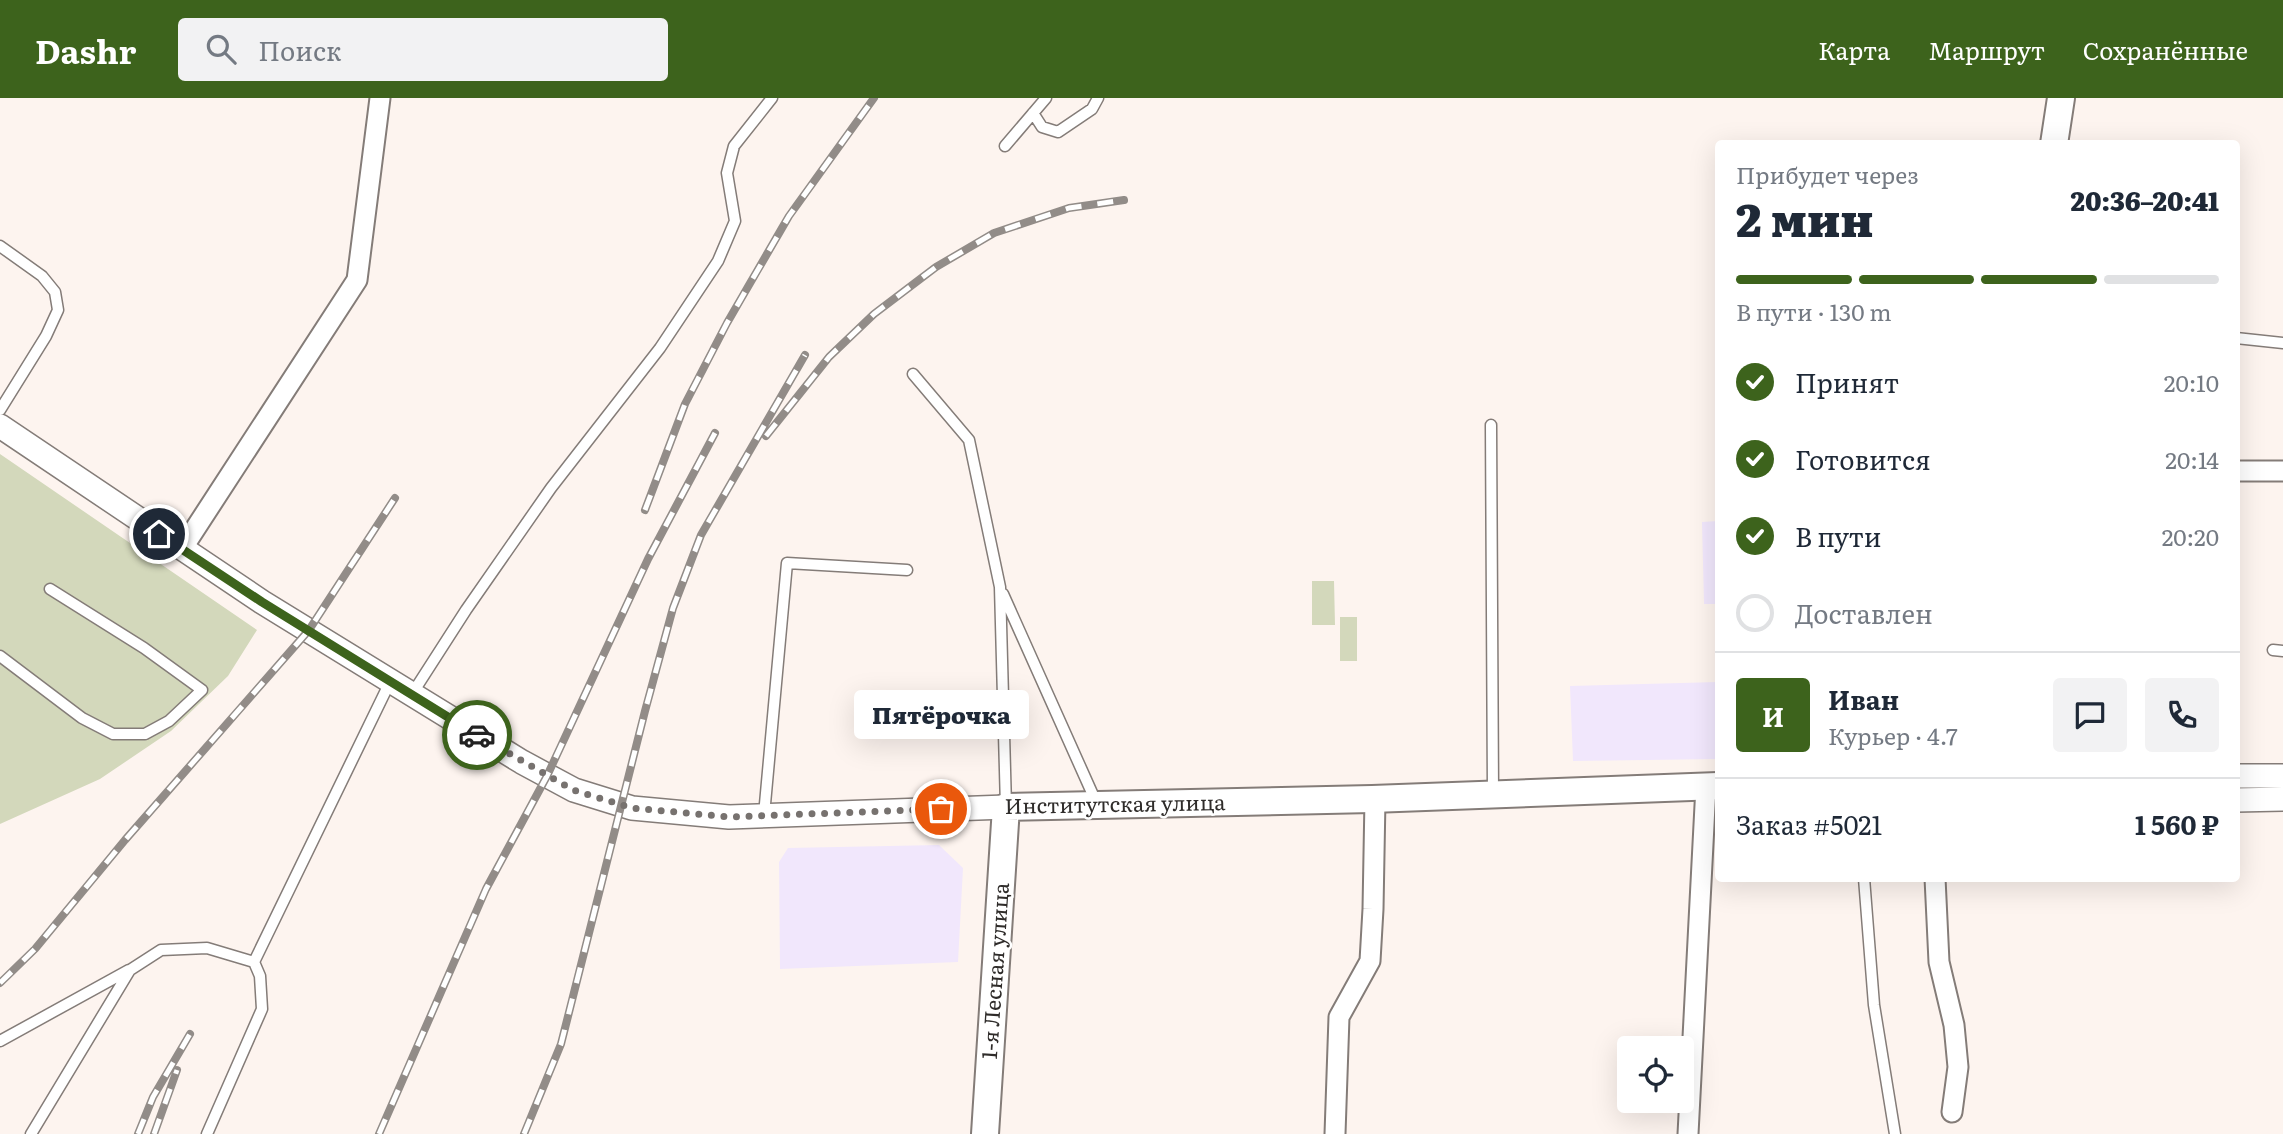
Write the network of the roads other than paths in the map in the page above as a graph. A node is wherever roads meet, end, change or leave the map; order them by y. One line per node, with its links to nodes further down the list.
1 (380, 98): 18 (street)
2 (772, 98): 24 (lane)
3 (1046, 98): 6 (lane)
4 (1098, 98): 6 (lane)
5 (2061, 98): 7 (main road)
6 (1033, 113): 8 (lane)
7 (2055, 140)
8 (1005, 146)
9 (0, 246): 13 (lane)
10 (2240, 338): 11 (lane)
11 (2283, 343)
12 (913, 374): 20 (lane)
13 (0, 410)
14 (1491, 425): 28 (lane)
15 (0, 426): 18 (street, Институтская улица)
16 (2240, 471): 17 (street)
17 (2283, 471)
18 (182, 549): 23 (street, Институтская улица)
19 (906, 570): 34 (lane)
20 (1000, 587): 32 (lane); 33 (lane)
21 (50, 589): 22 (lane)
22 (0, 656)
23 (390, 681): 24 (street, Институтская улица); 37 (lane)
24 (411, 694): 34 (street, Институтская улица)
25 (2240, 776): 26 (street)
26 (2283, 776)
27 (1712, 786): 28 (main road, Институтская улица); 45 (street)
28 (1493, 794): 29 (main road, Институтская улица)
29 (1375, 799): 32 (main road, Институтская улица); 44 (street)
30 (2283, 799): 31 (street)
31 (2240, 800)
32 (1097, 805): 33 (main road, Институтская улица)
33 (1006, 807): 34 (street, Институтская улица); 43 (main road, 1-я Лесная улица)
34 (764, 816)
35 (1864, 882): 46 (lane)
36 (1935, 882): 40 (street)
37 (254, 962): 38 (lane); 42 (lane)
38 (130, 970): 39 (lane); 41 (lane)
39 (0, 1041)
40 (1952, 1112)
41 (31, 1134)
42 (207, 1134)
43 (985, 1134)
44 (1335, 1134)
45 (1688, 1134)
46 (1895, 1134)

